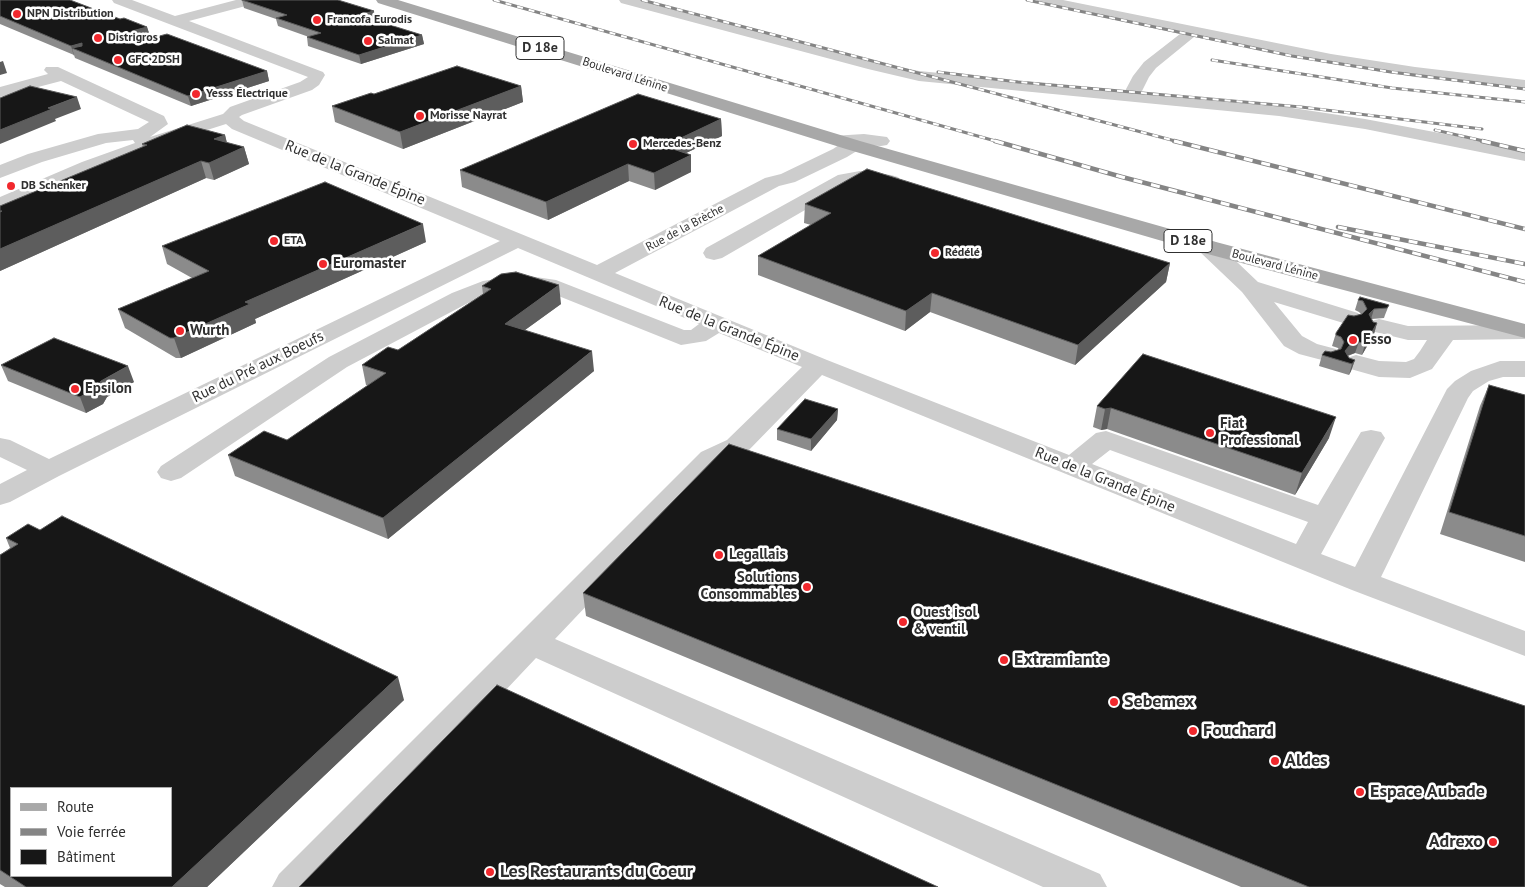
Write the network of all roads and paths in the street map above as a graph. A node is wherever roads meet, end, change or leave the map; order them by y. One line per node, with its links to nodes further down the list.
1 (119, 0): 10 (street)
2 (157, 0): 10 (street)
3 (252, 0): 10 (street)
4 (384, 0): 18 (main road, Boulevard Lénine / D 18e)
5 (407, 0): 16 (main road, Boulevard Lénine / D 18e)
6 (626, 0): 14 (street)
7 (1044, 0): 9 (street)
8 (1124, 5): 9 (street)
9 (1108, 14): 11 (street)
10 (198, 22): 15 (street)
11 (1191, 32): 12 (street); 14 (street)
12 (1525, 85)
13 (0, 92): 17 (street)
14 (1131, 96): 20 (street)
15 (229, 118): 17 (street); 27 (street, Rue de la Grande Épine)
16 (847, 138): 18 (street, Rue de la Brèche); 19 (street, Boulevard Lénine / D 18e); 22 (street, Rue de la Brèche); 28 (main road, Boulevard Lénine / D 18e)
17 (144, 139): 21 (street); 24 (street)
18 (819, 139): 22 (street, Rue de la Brèche)
19 (881, 141): 33 (main road, Boulevard Lénine / D 18e)
20 (1525, 155)
21 (0, 172)
22 (772, 182): 25 (street, Rue de la Brèche)
23 (906, 186): 26 (street)
24 (0, 204)
25 (728, 206): 26 (street); 30 (street, Rue de la Brèche)
26 (772, 220): 29 (street)
27 (516, 241): 30 (street, Rue de la Grande Épine); 38 (street, Rue du Pré aux Boeufs)
28 (1208, 247): 31 (street); 36 (main road, Boulevard Lénine / D 18e)
29 (714, 253)
30 (597, 274): 34 (street, Rue de la Grande Épine)
31 (1250, 287): 32 (street); 39 (street)
32 (1350, 318)
33 (1525, 318)
34 (716, 324): 40 (street); 42 (street, Rue de la Grande Épine)
35 (1379, 326): 37 (street)
36 (1525, 331): 37 (street)
37 (1445, 334): 41 (street)
38 (304, 345): 40 (street); 47 (street, Rue du Pré aux Boeufs)
39 (1327, 354)
40 (338, 362): 48 (street)
41 (1356, 363)
42 (818, 365): 46 (street, Rue de la Grande Épine); 53 (street)
43 (1525, 369): 52 (street)
44 (1371, 438): 50 (street)
45 (0, 446): 47 (street)
46 (1072, 467): 50 (street); 51 (street, Rue de la Grande Épine)
47 (49, 470): 49 (street, Rue du Pré aux Boeufs)
48 (172, 472)
49 (0, 496)
50 (1325, 518): 51 (street)
51 (1303, 558): 52 (street, Rue de la Grande Épine)
52 (1363, 582): 54 (street, Rue de la Grande Épine)
53 (531, 642): 55 (street); 56 (street)
54 (1525, 644)
55 (293, 887)
56 (1086, 887)

